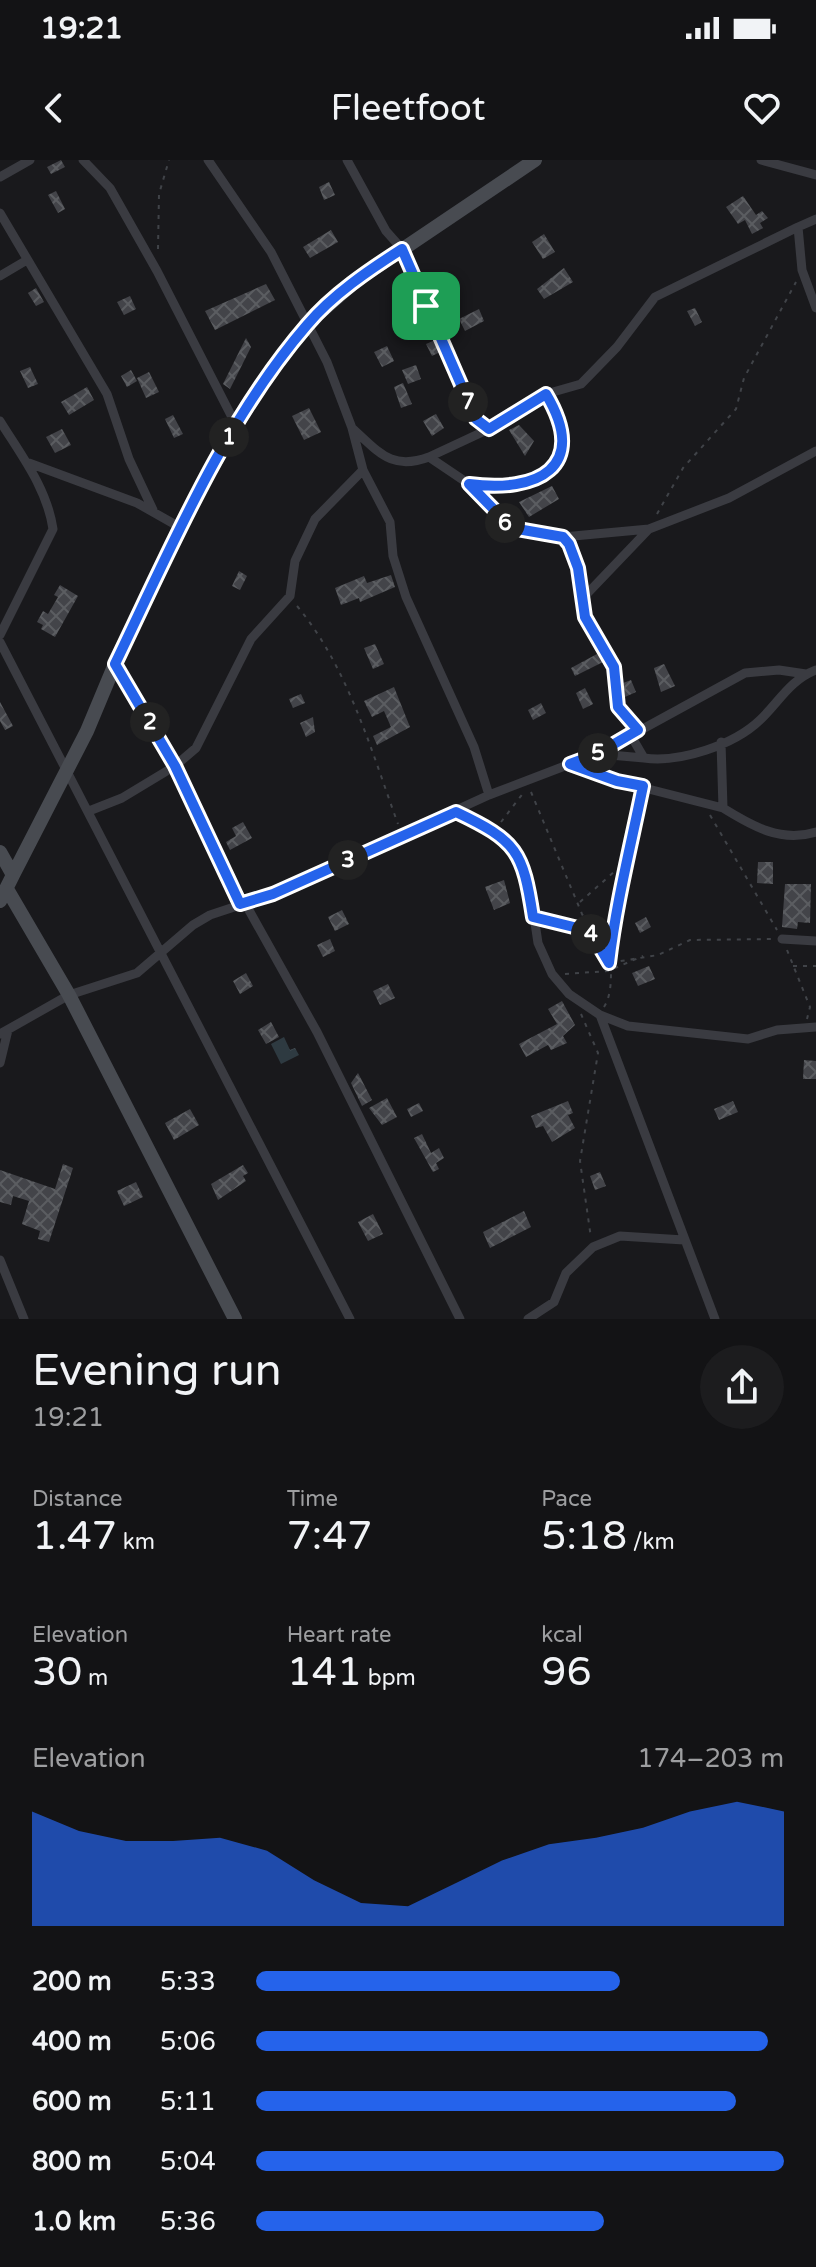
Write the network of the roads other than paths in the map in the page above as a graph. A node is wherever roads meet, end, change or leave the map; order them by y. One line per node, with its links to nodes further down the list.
1 (30, 160): 8 (street)
2 (83, 160): 18 (street)
3 (208, 160): 16 (street)
4 (347, 160): 12 (street)
5 (535, 160): 12 (street)
6 (761, 160): 7 (street)
7 (816, 175)
8 (0, 178)
9 (0, 213): 13 (street)
10 (816, 219): 11 (street)
11 (798, 227): 15 (street); 20 (street)
12 (402, 249): 16 (street); 20 (street)
13 (27, 260): 14 (street); 25 (street)
14 (0, 276)
15 (816, 308)
16 (308, 323): 18 (street); 19 (street)
17 (0, 421): 23 (street)
18 (236, 425): 26 (street)
19 (352, 428): 22 (street); 24 (street)
20 (489, 429): 22 (street)
21 (816, 451): 27 (street)
22 (429, 457): 28 (street)
23 (29, 463): 25 (street); 30 (street)
24 (363, 470): 39 (street); 41 (street)
25 (153, 510): 26 (street)
26 (183, 529): 32 (street)
27 (649, 529): 28 (street); 29 (street)
28 (563, 537): 29 (street)
29 (583, 598): 34 (street)
30 (0, 635)
31 (0, 642): 40 (street)
32 (115, 664): 39 (street); 40 (street)
33 (811, 672): 34 (street); 35 (street)
34 (634, 732): 36 (street); 37 (street)
35 (721, 742): 37 (street); 42 (street)
36 (597, 754): 37 (street); 38 (street)
37 (644, 758)
38 (570, 764): 41 (street); 42 (street)
39 (175, 766): 43 (street); 48 (street)
40 (67, 767): 43 (street); 47 (street)
41 (489, 795): 44 (street)
42 (723, 808): 45 (street)
43 (89, 811): 51 (street)
44 (456, 812): 48 (street); 53 (street)
45 (816, 832)
46 (0, 852): 47 (street)
47 (7, 888): 52 (street)
48 (243, 904): 51 (street); 63 (street)
49 (782, 939): 50 (street)
50 (816, 941)
51 (163, 955): 52 (street); 62 (street)
52 (69, 995): 55 (street); 61 (street)
53 (600, 1015): 54 (street); 58 (street)
54 (811, 1027): 56 (street)
55 (4, 1032): 57 (street)
56 (816, 1035)
57 (0, 1063)
58 (684, 1240): 64 (street); 65 (street)
59 (0, 1260): 60 (street)
60 (24, 1319)
61 (235, 1319)
62 (350, 1319)
63 (460, 1319)
64 (528, 1319)
65 (715, 1319)

